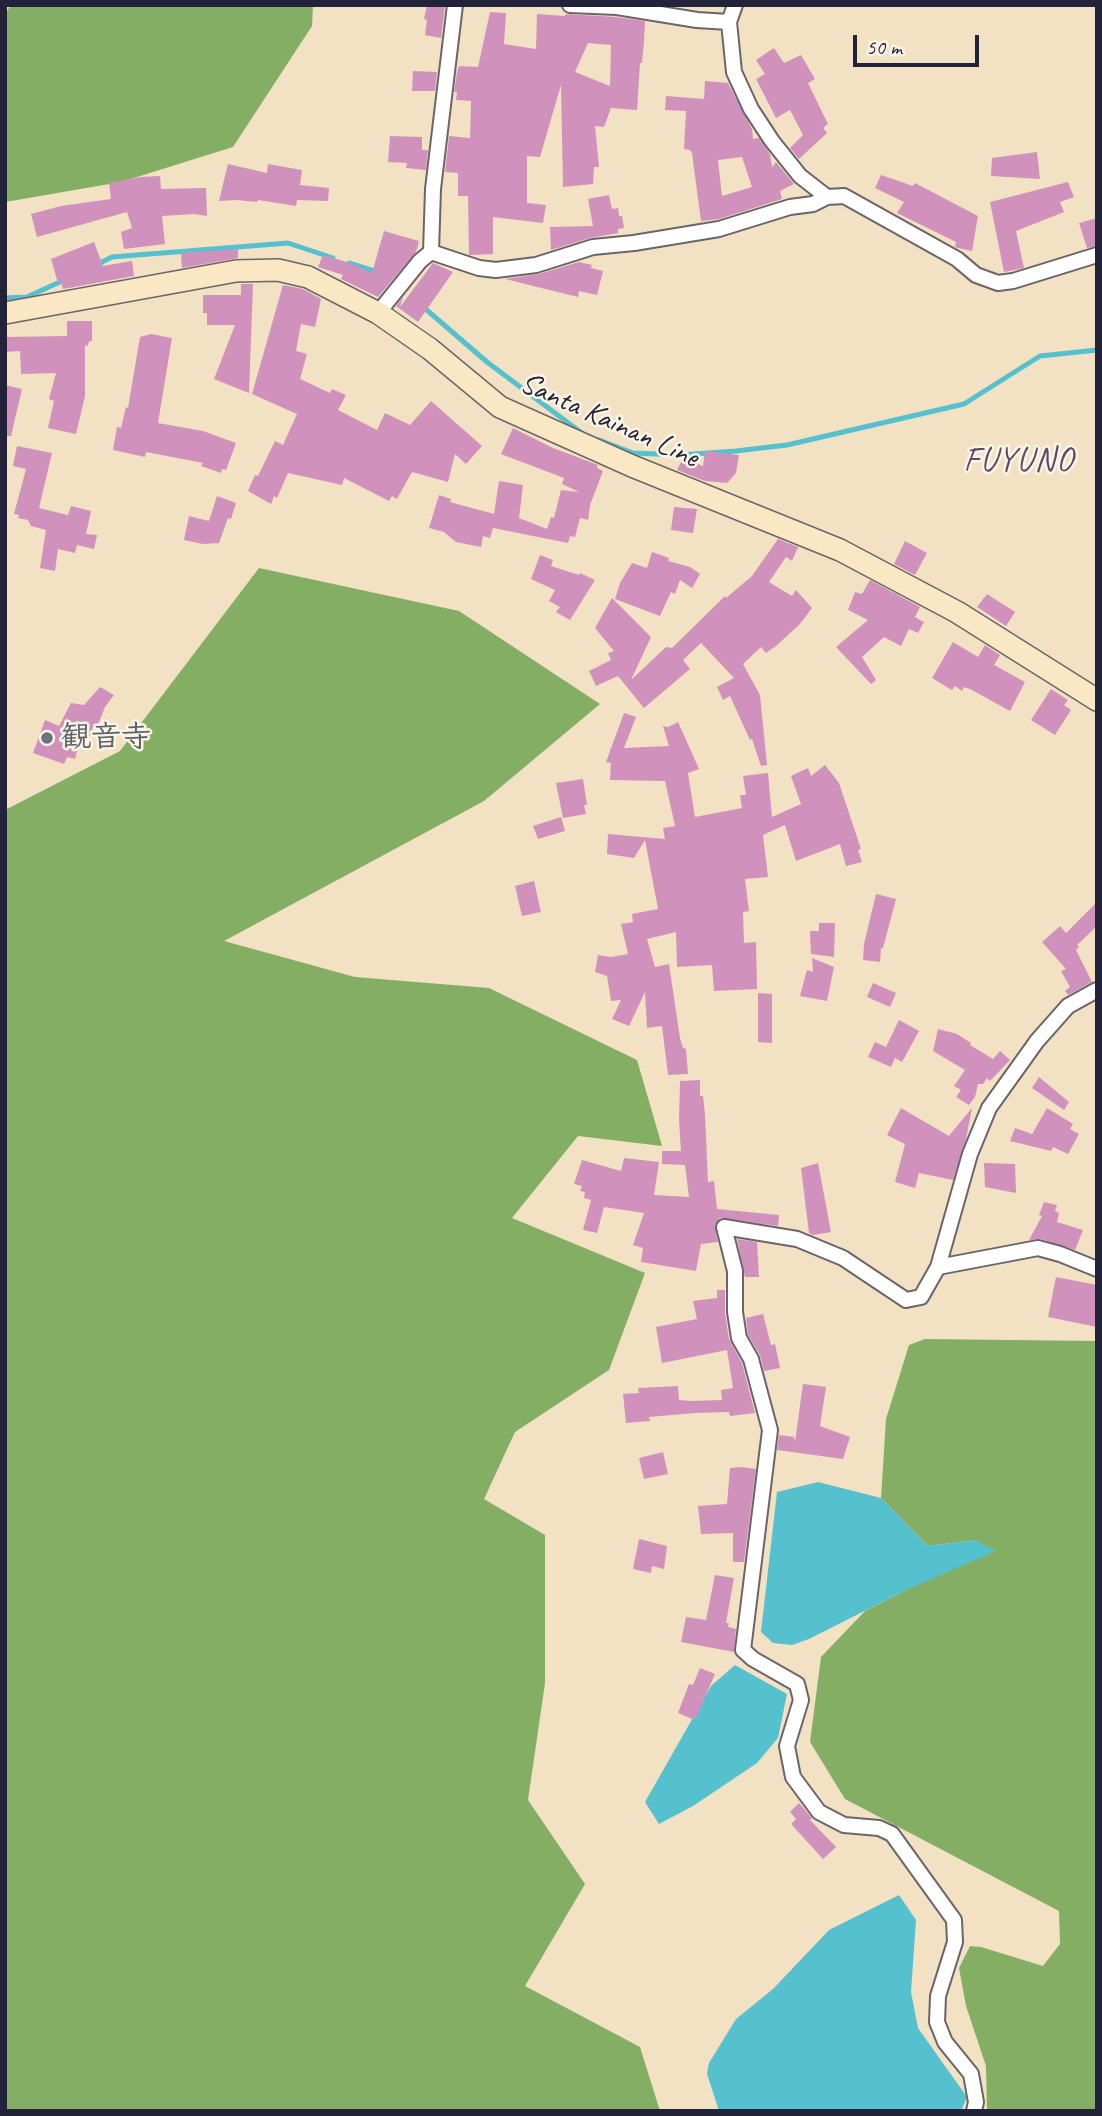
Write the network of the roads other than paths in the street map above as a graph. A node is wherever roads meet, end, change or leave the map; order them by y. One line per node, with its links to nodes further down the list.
1 (455, 5): 6 (street)
2 (570, 5): 4 (street)
3 (735, 5): 4 (street)
4 (729, 22): 5 (street)
5 (827, 197): 6 (street); 7 (street)
6 (431, 252): 9 (street)
7 (1097, 255)
8 (5, 313): 9 (main road, Santa Kainan Line)
9 (377, 313): 10 (main road, Santa Kainan Line)
10 (1097, 700)
11 (1097, 990): 12 (street)
12 (938, 1267): 13 (street); 14 (street)
13 (1097, 1269)
14 (974, 2111)

